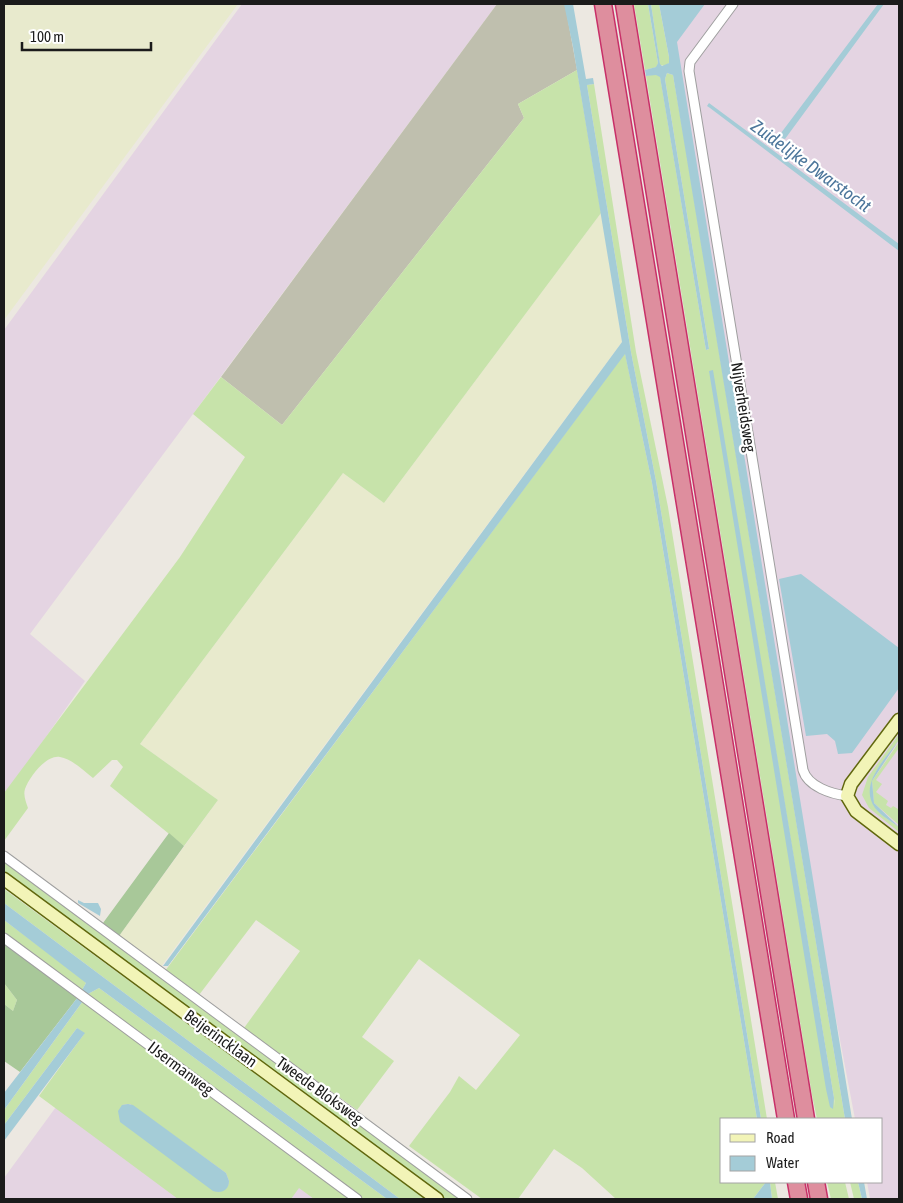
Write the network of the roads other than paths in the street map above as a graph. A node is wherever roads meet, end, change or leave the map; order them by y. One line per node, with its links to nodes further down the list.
1 (602, 4): 10 (highway)
2 (624, 4): 11 (highway)
3 (733, 4): 5 (street, Nijverheidsweg)
4 (899, 720): 5 (main road)
5 (847, 796): 6 (main road)
6 (899, 844)
7 (4, 856): 16 (street, Tweede Bloksweg)
8 (4, 879): 15 (main road, Beijerincklaan)
9 (4, 938): 14 (street, IJsermanweg)
10 (786, 1118)
11 (806, 1118)
12 (796, 1183): 17 (highway)
13 (816, 1183): 18 (highway)
14 (357, 1199)
15 (437, 1199)
16 (467, 1199)
17 (799, 1199)
18 (819, 1199)

